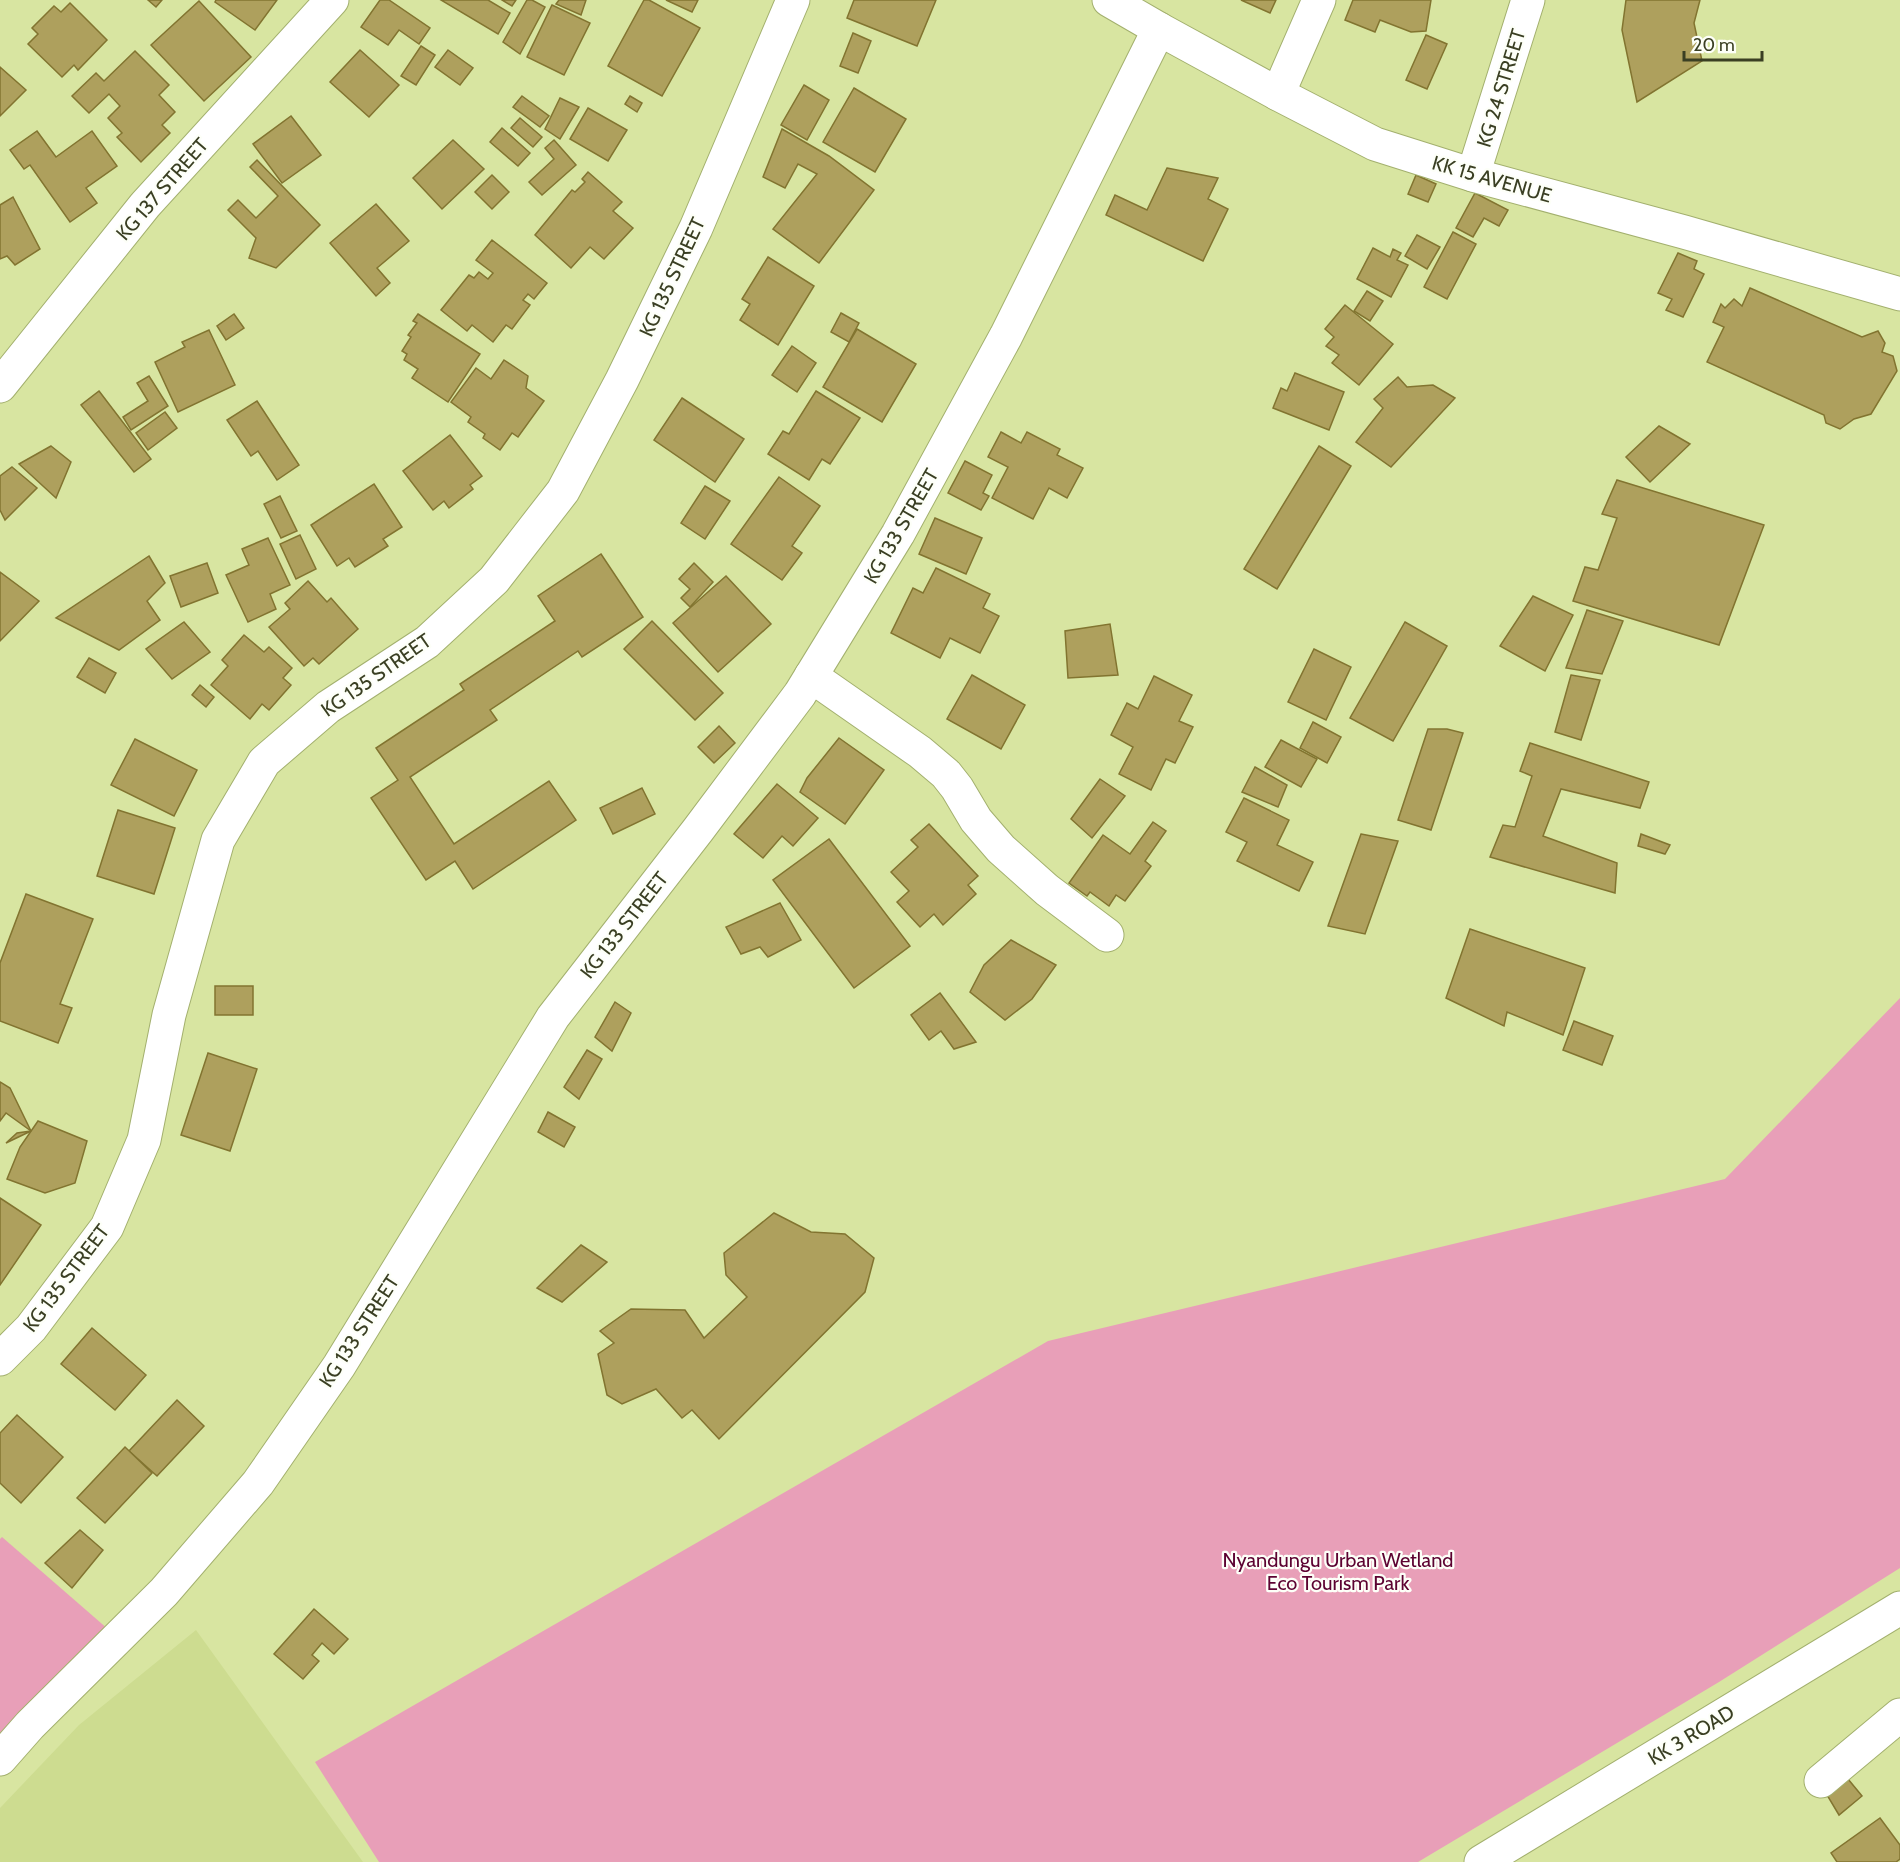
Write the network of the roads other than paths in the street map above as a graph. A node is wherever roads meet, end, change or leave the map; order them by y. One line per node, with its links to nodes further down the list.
1 (332, 0): 10 (main road, KG 137 STREET)
2 (793, 0): 13 (main road, KG 135 STREET)
3 (1109, 0): 6 (main road, KK 15 AVENUE)
4 (1319, 0): 7 (main road)
5 (1528, 0): 8 (main road, KG 24 STREET)
6 (1159, 29): 7 (main road, KK 15 AVENUE); 11 (main road, KG 133 STREET)
7 (1278, 94): 8 (main road, KK 15 AVENUE)
8 (1473, 175): 9 (main road, KK 15 AVENUE)
9 (1900, 294)
10 (0, 386)
11 (811, 676): 12 (main road); 16 (main road, KG 133 STREET)
12 (1107, 935)
13 (0, 1359)
14 (1900, 1608): 18 (main road, KK 3 ROAD)
15 (1900, 1715): 17 (main road)
16 (0, 1758)
17 (1821, 1781)
18 (1481, 1862)

